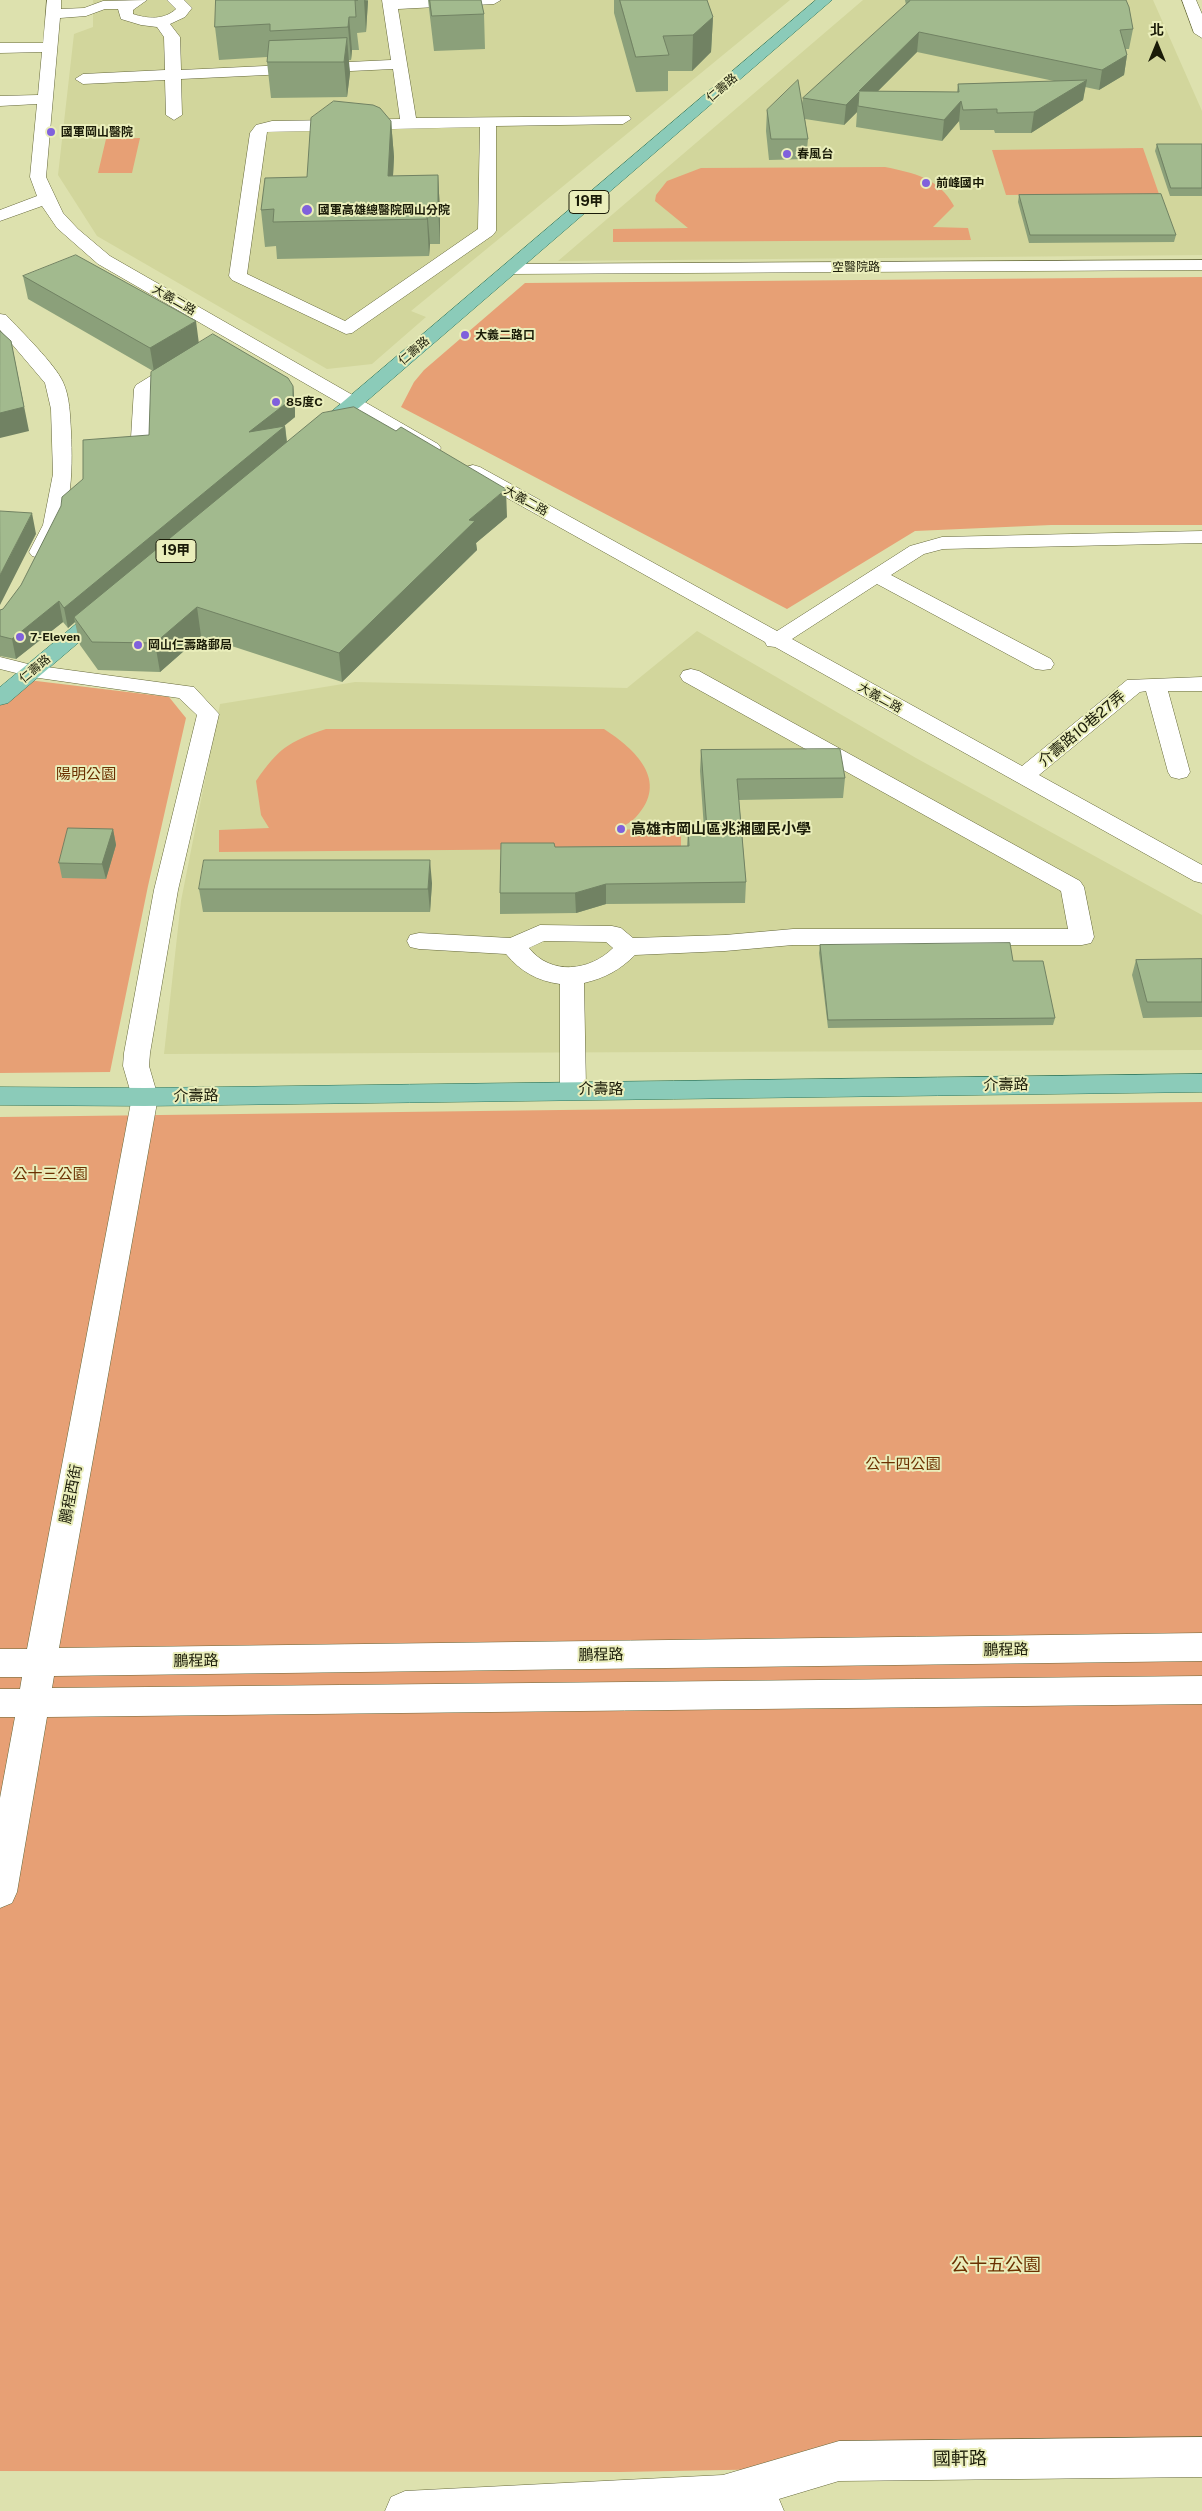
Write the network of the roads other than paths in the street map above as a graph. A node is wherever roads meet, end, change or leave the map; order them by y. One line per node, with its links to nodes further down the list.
1 (174, 0): 8 (street)
2 (494, 0): 5 (street)
3 (824, 0): 24 (main road, 仁壽路 / 19甲)
4 (1189, 0): 9 (street)
5 (389, 2): 12 (street)
6 (136, 5): 7 (street); 8 (street)
7 (53, 7): 10 (street, 大義二路)
8 (161, 22): 13 (street)
9 (1202, 33)
10 (48, 47): 11 (street); 15 (street, 大義二路)
11 (0, 48)
12 (399, 64): 13 (street); 20 (street)
13 (174, 74): 14 (street); 17 (street)
14 (83, 79)
15 (44, 99): 16 (street); 21 (street, 大義二路)
16 (0, 101)
17 (174, 115)
18 (623, 119): 19 (street)
19 (488, 121): 20 (street); 20 (street)
20 (409, 122)
21 (45, 199): 22 (street); 26 (street, 大義二路)
22 (0, 216)
23 (1202, 265): 24 (street, 空醫院路)
24 (511, 269): 29 (main road, 仁壽路 / 19甲)
25 (0, 319): 33 (street)
26 (232, 334): 27 (street); 29 (street, 大義二路)
27 (216, 344)
28 (200, 354): 30 (street)
29 (353, 404): 31 (main road, 仁壽路 / 19甲); 36 (street, 大義二路)
30 (141, 438)
31 (299, 448)
32 (1202, 537): 34 (street)
33 (31, 569)
34 (877, 576): 36 (street); 38 (street)
35 (123, 595): 39 (main road, 仁壽路)
36 (775, 641): 45 (street, 大義二路)
37 (0, 663): 39 (street)
38 (1043, 664)
39 (32, 671): 43 (main road, 仁壽路); 54 (street)
40 (690, 676): 49 (street)
41 (1202, 684): 42 (street, 介壽路10巷27弄)
42 (1155, 685): 44 (street); 45 (street, 介壽路10巷27弄)
43 (0, 698)
44 (1179, 772)
45 (1024, 777): 46 (street, 大義二路)
46 (1202, 875)
47 (419, 941): 48 (street)
48 (512, 946): 49 (street); 50 (street)
49 (628, 947): 50 (street)
50 (572, 976): 52 (street)
51 (1202, 1082): 52 (main road, 介壽路)
52 (573, 1089): 54 (main road, 介壽路)
53 (0, 1096): 54 (main road, 介壽路)
54 (145, 1097): 57 (street, 鵬程西街)
55 (1202, 1647): 57 (street, 鵬程路)
56 (0, 1663): 57 (street, 鵬程路)
57 (41, 1663): 60 (street, 鵬程西街)
58 (1202, 1690): 60 (street)
59 (0, 1703): 60 (street)
60 (34, 1703): 61 (street, 鵬程西街)
61 (0, 1892)
62 (1202, 2457): 63 (street, 國軒路)
63 (726, 2503): 64 (street, 國軒路); 67 (street, 國軒路)
64 (467, 2510): 66 (street, 國軒路)
65 (405, 2511): 66 (street, 國軒路)
66 (415, 2511)
67 (764, 2511)

